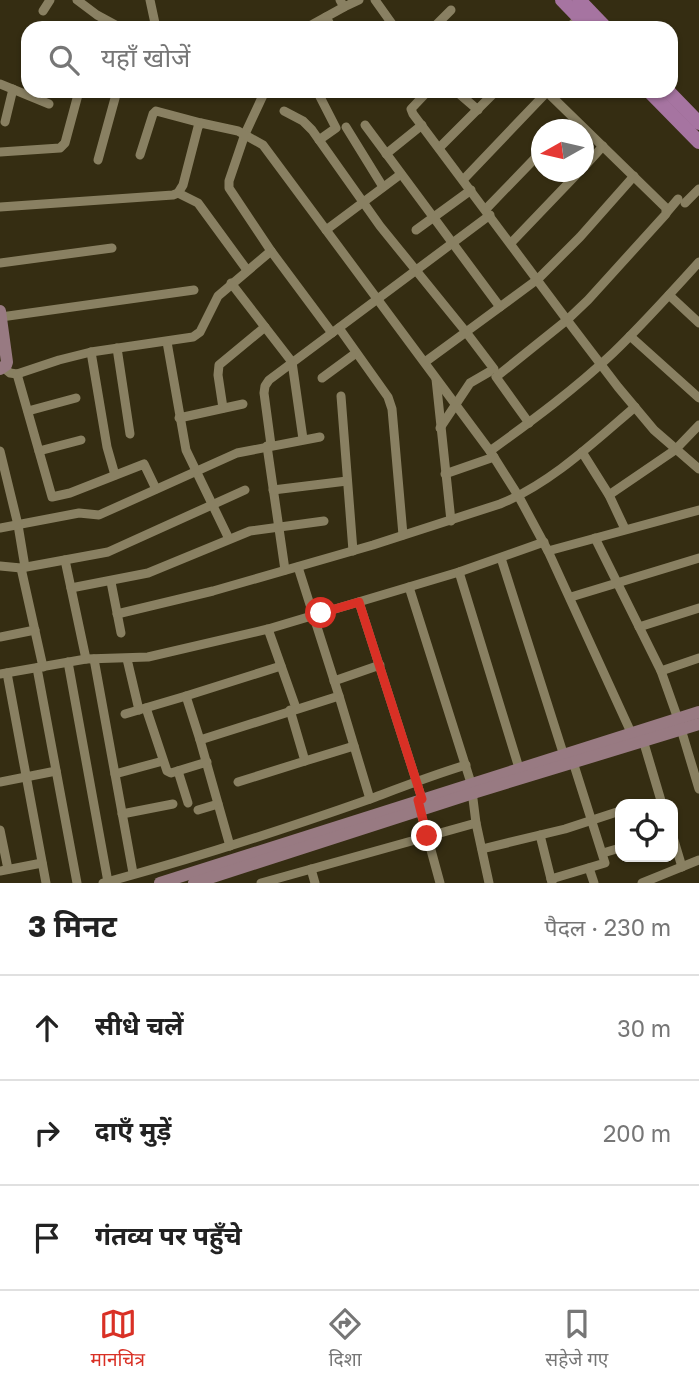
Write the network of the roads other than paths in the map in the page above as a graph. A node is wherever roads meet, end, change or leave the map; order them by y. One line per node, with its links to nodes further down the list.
1 (50, 0): 11 (street)
2 (78, 0): 13 (street)
3 (161, 0): 8 (street)
4 (359, 0): 9 (street)
5 (374, 0): 19 (street)
6 (562, 0): 21 (main road)
7 (579, 0): 22 (main road)
8 (151, 1): 16 (street)
9 (342, 4): 12 (street)
10 (451, 10): 20 (street)
11 (43, 11)
12 (326, 16): 17 (street); 18 (street)
13 (100, 17): 14 (street); 15 (street)
14 (99, 21)
15 (108, 21)
16 (155, 21)
17 (318, 21)
18 (328, 21)
19 (390, 21)
20 (440, 21)
21 (576, 21)
22 (599, 21)
23 (0, 84): 24 (street)
24 (13, 89): 25 (street); 41 (street)
25 (21, 92)
26 (35, 98): 38 (street)
27 (77, 98): 52 (street)
28 (115, 98): 56 (street)
29 (262, 98): 47 (street)
30 (321, 98): 48 (street)
31 (421, 98): 45 (street)
32 (464, 98): 39 (street)
33 (489, 98): 39 (street)
34 (540, 98): 60 (street)
35 (554, 98): 50 (street)
36 (656, 98): 49 (main road)
37 (675, 98): 43 (main road)
38 (49, 104)
39 (478, 110): 51 (street)
40 (284, 111): 48 (street)
41 (5, 122)
42 (201, 123): 47 (street); 54 (street); 65 (street)
43 (699, 124)
44 (365, 125): 53 (street)
45 (422, 125): 51 (street); 53 (street)
46 (346, 127): 62 (street)
47 (245, 134): 71 (street); 76 (street)
48 (319, 140): 66 (street)
49 (699, 142)
50 (603, 146): 55 (street); 59 (street)
51 (439, 148): 60 (street)
52 (0, 152)
53 (386, 154): 58 (street)
54 (139, 155)
55 (594, 155)
56 (98, 160)
57 (531, 163): 68 (street)
58 (401, 174): 62 (street); 70 (street)
59 (634, 176): 69 (street); 81 (street)
60 (463, 180): 64 (street)
61 (569, 182): 74 (street)
62 (383, 187): 66 (street)
63 (699, 189): 69 (street)
64 (471, 190): 68 (street); 70 (street)
65 (178, 193): 67 (street); 79 (street)
66 (362, 202): 71 (street); 80 (street)
67 (0, 207)
68 (488, 212): 73 (street); 74 (street)
69 (667, 212): 88 (street)
70 (434, 218): 72 (street); 73 (street)
71 (326, 230): 85 (street)
72 (416, 230)
73 (452, 243): 80 (street); 86 (street)
74 (511, 243): 81 (street)
75 (112, 248): 78 (street)
76 (271, 251): 79 (street); 91 (street)
77 (699, 262): 84 (street)
78 (0, 263)
79 (247, 270): 82 (street)
80 (415, 272): 85 (street); 92 (street)
81 (538, 279): 86 (street); 88 (street)
82 (231, 282): 90 (street); 94 (street)
83 (194, 290): 87 (street)
84 (669, 295): 89 (street); 93 (street)
85 (378, 299): 91 (street); 99 (street)
86 (499, 307): 92 (street)
87 (0, 314): 101 (street)
88 (567, 320): 100 (street); 114 (street)
89 (699, 323)
90 (265, 327): 98 (street); 111 (street)
91 (335, 331): 97 (street); 98 (street)
92 (466, 332): 99 (street); 108 (street)
93 (630, 336): 100 (street); 107 (street)
94 (167, 342): 95 (street); 113 (street)
95 (117, 348): 96 (street); 117 (street)
96 (91, 352): 102 (street); 130 (street)
97 (356, 353): 104 (street); 145 (street)
98 (292, 362): 119 (street); 121 (street)
99 (425, 362): 103 (street)
100 (601, 364): 110 (street); 114 (street)
101 (2, 368): 102 (street)
102 (17, 374): 112 (street)
103 (435, 377): 108 (street); 116 (street)
104 (321, 378)
105 (341, 396): 131 (street)
106 (76, 398): 112 (street)
107 (699, 398)
108 (455, 403): 116 (street); 126 (street)
109 (243, 404): 111 (street)
110 (635, 407): 122 (street); 125 (street)
111 (223, 408): 113 (street)
112 (28, 411): 124 (street)
113 (180, 418): 128 (street)
114 (529, 423): 126 (street)
115 (699, 425): 122 (street)
116 (440, 428): 129 (street)
117 (130, 434)
118 (320, 437): 119 (street)
119 (303, 439): 121 (street)
120 (81, 440): 124 (street)
121 (269, 445): 128 (street); 134 (street)
122 (675, 450): 127 (street); 135 (street)
123 (0, 451): 141 (street)
124 (39, 451): 130 (street)
125 (582, 452): 135 (street); 136 (street)
126 (492, 454): 129 (street); 136 (street)
127 (699, 468)
128 (197, 470): 132 (street); 137 (street)
129 (446, 474): 140 (street)
130 (116, 475): 132 (street)
131 (347, 481): 134 (street); 149 (street)
132 (156, 489): 141 (street)
133 (245, 490): 137 (street)
134 (273, 490): 142 (street)
135 (609, 495): 144 (street)
136 (519, 496): 140 (street); 148 (street)
137 (213, 504): 147 (street); 152 (street)
138 (699, 510): 144 (street)
139 (324, 521): 142 (street)
140 (451, 521): 145 (street)
141 (18, 525): 143 (street); 155 (street)
142 (279, 526): 147 (street); 156 (street)
143 (0, 528)
144 (625, 528): 146 (street)
145 (403, 535): 149 (street)
146 (595, 538): 148 (street); 159 (street)
147 (229, 539): 158 (street)
148 (546, 546): 150 (street); 162 (street)
149 (354, 551): 154 (street)
150 (500, 558): 157 (street); 193 (street)
151 (699, 558): 159 (street)
152 (65, 560): 155 (street); 161 (street)
153 (0, 566): 155 (street)
154 (298, 567): 156 (street); 166 (street)
155 (23, 568): 169 (street)
156 (285, 570): 165 (street)
157 (459, 572): 160 (street); 198 (street)
158 (111, 582): 161 (street); 165 (street)
159 (617, 583): 162 (street); 167 (street)
160 (409, 587): 163 (street); 197 (street)
161 (71, 588): 173 (street)
162 (571, 597): 190 (street)
163 (359, 602): 166 (street); 177 (street)
164 (699, 608): 167 (street)
165 (117, 614): 170 (street)
166 (312, 616): 168 (street); 181 (street)
167 (639, 627): 179 (street)
168 (268, 629): 174 (street); 176 (street)
169 (35, 630): 171 (street); 178 (street)
170 (121, 633)
171 (0, 637)
172 (699, 658): 179 (street)
173 (90, 659): 174 (street); 175 (street); 201 (street)
174 (127, 659): 184 (street)
175 (68, 662): 178 (street); 238 (street)
176 (281, 666): 182 (street); 185 (street)
177 (380, 666): 181 (street); 203 (street)
178 (40, 668): 180 (street); 199 (street)
179 (661, 671): 188 (street)
180 (4, 674): 202 (street)
181 (334, 681): 183 (street)
182 (186, 696): 184 (street); 191 (street)
183 (339, 696): 185 (street); 192 (street)
184 (142, 709): 187 (street); 194 (street)
185 (293, 709): 191 (street); 195 (street)
186 (699, 712): 188 (street)
187 (125, 714)
188 (680, 724): 189 (street); 190 (street); 207 (street)
189 (699, 724)
190 (637, 739): 193 (street); 209 (street)
191 (200, 740): 196 (street)
192 (354, 746): 195 (street); 208 (street)
193 (568, 760): 198 (street); 206 (street); 218 (street)
194 (163, 761): 200 (street); 201 (street)
195 (305, 761): 205 (street)
196 (207, 762): 200 (street); 213 (street)
197 (466, 765): 203 (street); 206 (street)
198 (519, 768): 206 (street)
199 (56, 771): 202 (street); 240 (street)
200 (178, 771): 210 (street)
201 (114, 774): 217 (street)
202 (26, 776): 204 (street); 231 (street)
203 (416, 780): 208 (street); 211 (street)
204 (0, 782)
205 (238, 782)
206 (472, 788): 211 (street); 219 (street)
207 (699, 789)
208 (374, 797): 215 (street); 224 (street)
209 (661, 799)
210 (188, 803)
211 (420, 803): 215 (street); 222 (street); 223 (street)
212 (173, 804): 217 (street)
213 (218, 804): 214 (street); 224 (street)
214 (198, 810)
215 (382, 812): 223 (street)
216 (615, 813): 218 (street)
217 (122, 814): 236 (street)
218 (592, 820): 221 (street); 227 (street)
219 (476, 823): 222 (street); 225 (street)
220 (0, 830): 235 (street)
221 (540, 835): 225 (street); 237 (street)
222 (427, 836): 234 (street); 245 (street)
223 (306, 842): 230 (street); 241 (street)
224 (230, 846): 236 (street)
225 (482, 849): 246 (street)
226 (615, 849): 227 (street)
227 (603, 853): 233 (street)
228 (678, 854): 232 (street)
229 (699, 860): 232 (street)
230 (260, 862): 242 (street); 243 (street)
231 (42, 863): 235 (street); 239 (street)
232 (682, 867): 248 (street)
233 (589, 868): 237 (street); 247 (street)
234 (311, 869): 243 (street); 244 (street)
235 (4, 870)
236 (133, 873): 238 (street)
237 (552, 881)
238 (106, 882)
239 (46, 883)
240 (78, 883)
241 (160, 883)
242 (194, 883)
243 (264, 883)
244 (314, 883)
245 (440, 883)
246 (489, 883)
247 (594, 883)
248 (642, 883)

